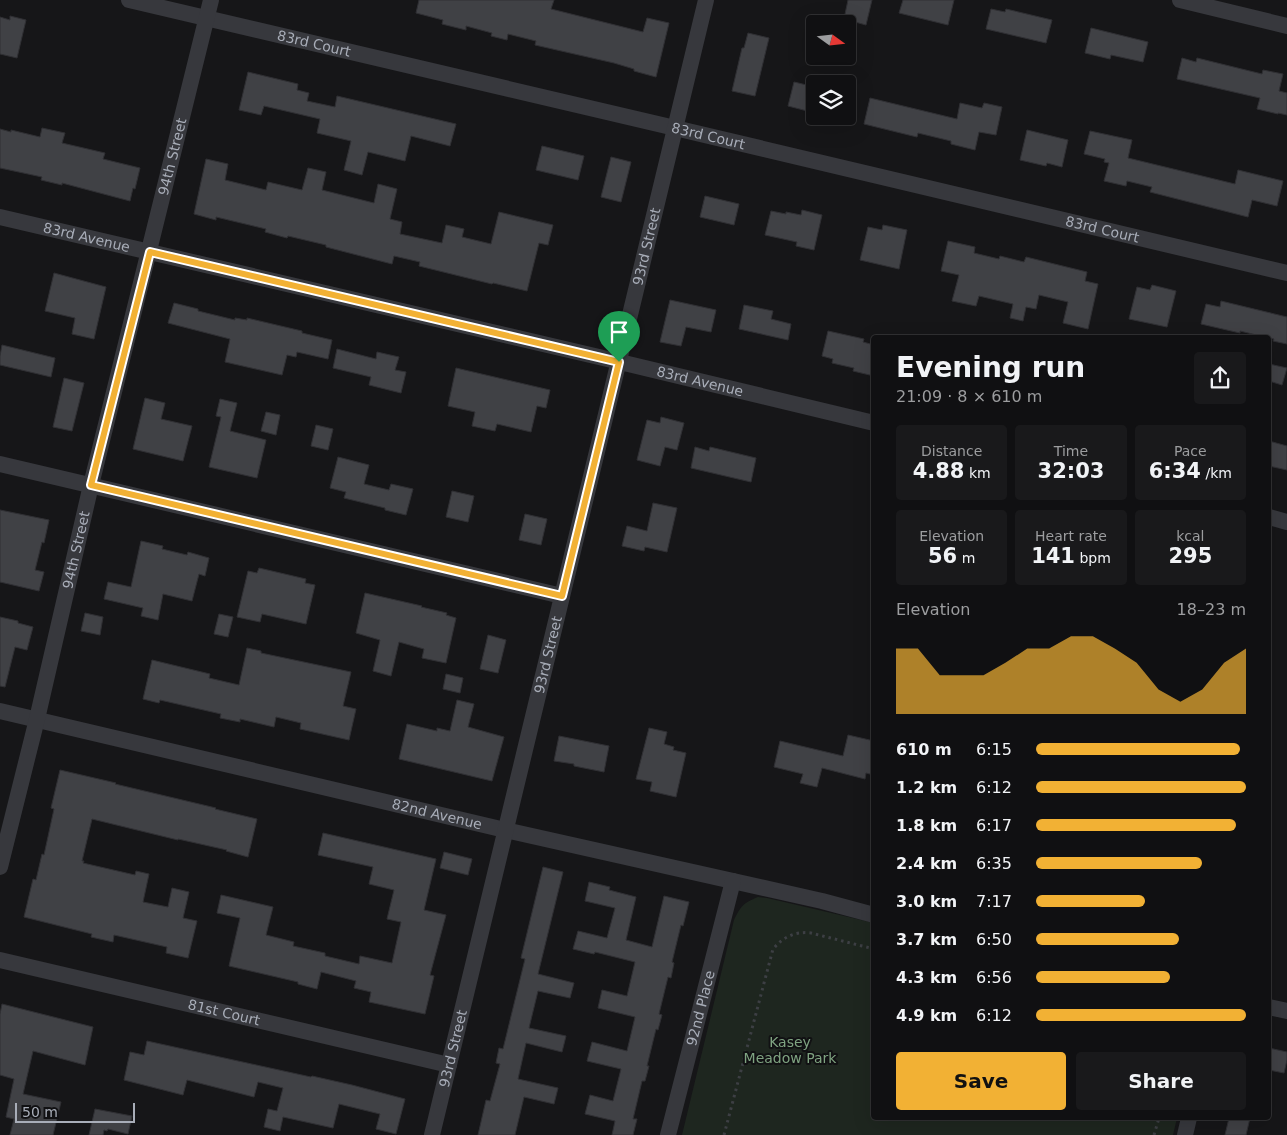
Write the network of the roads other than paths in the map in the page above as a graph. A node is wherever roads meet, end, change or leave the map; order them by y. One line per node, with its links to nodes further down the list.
1 (129, 0): 5 (street, 83rd Court)
2 (211, 0): 5 (street, 94th Street)
3 (706, 0): 7 (street, 93rd Street)
4 (1180, 0): 6 (street)
5 (206, 18): 7 (street, 83rd Court); 9 (street, 94th Street)
6 (1287, 26)
7 (675, 128): 10 (street, 83rd Court); 11 (street, 93rd Street)
8 (0, 217): 9 (street, 83rd Avenue)
9 (150, 252): 11 (street, 83rd Avenue); 14 (street, 94th Street)
10 (1287, 273)
11 (619, 362): 12 (street, 83rd Avenue); 17 (street, 93rd Street)
12 (871, 422)
13 (0, 464): 14 (street)
14 (91, 485): 17 (street); 19 (street, 94th Street)
15 (1271, 518): 16 (street)
16 (1287, 522)
17 (562, 596): 20 (street, 93rd Street)
18 (0, 711): 19 (street, 82nd Avenue)
19 (37, 719): 20 (street, 82nd Avenue); 21 (street, 94th Street)
20 (505, 830): 22 (street, 82nd Avenue); 27 (street, 93rd Street)
21 (0, 867)
22 (733, 881): 23 (street, 82nd Avenue); 30 (street, 92nd Place)
23 (871, 914)
24 (0, 960): 27 (street, 81st Court)
25 (1271, 1008): 26 (street)
26 (1287, 1012)
27 (449, 1065): 29 (street, 93rd Street)
28 (1189, 1120): 31 (street)
29 (432, 1135)
30 (668, 1135)
31 (1185, 1135)

